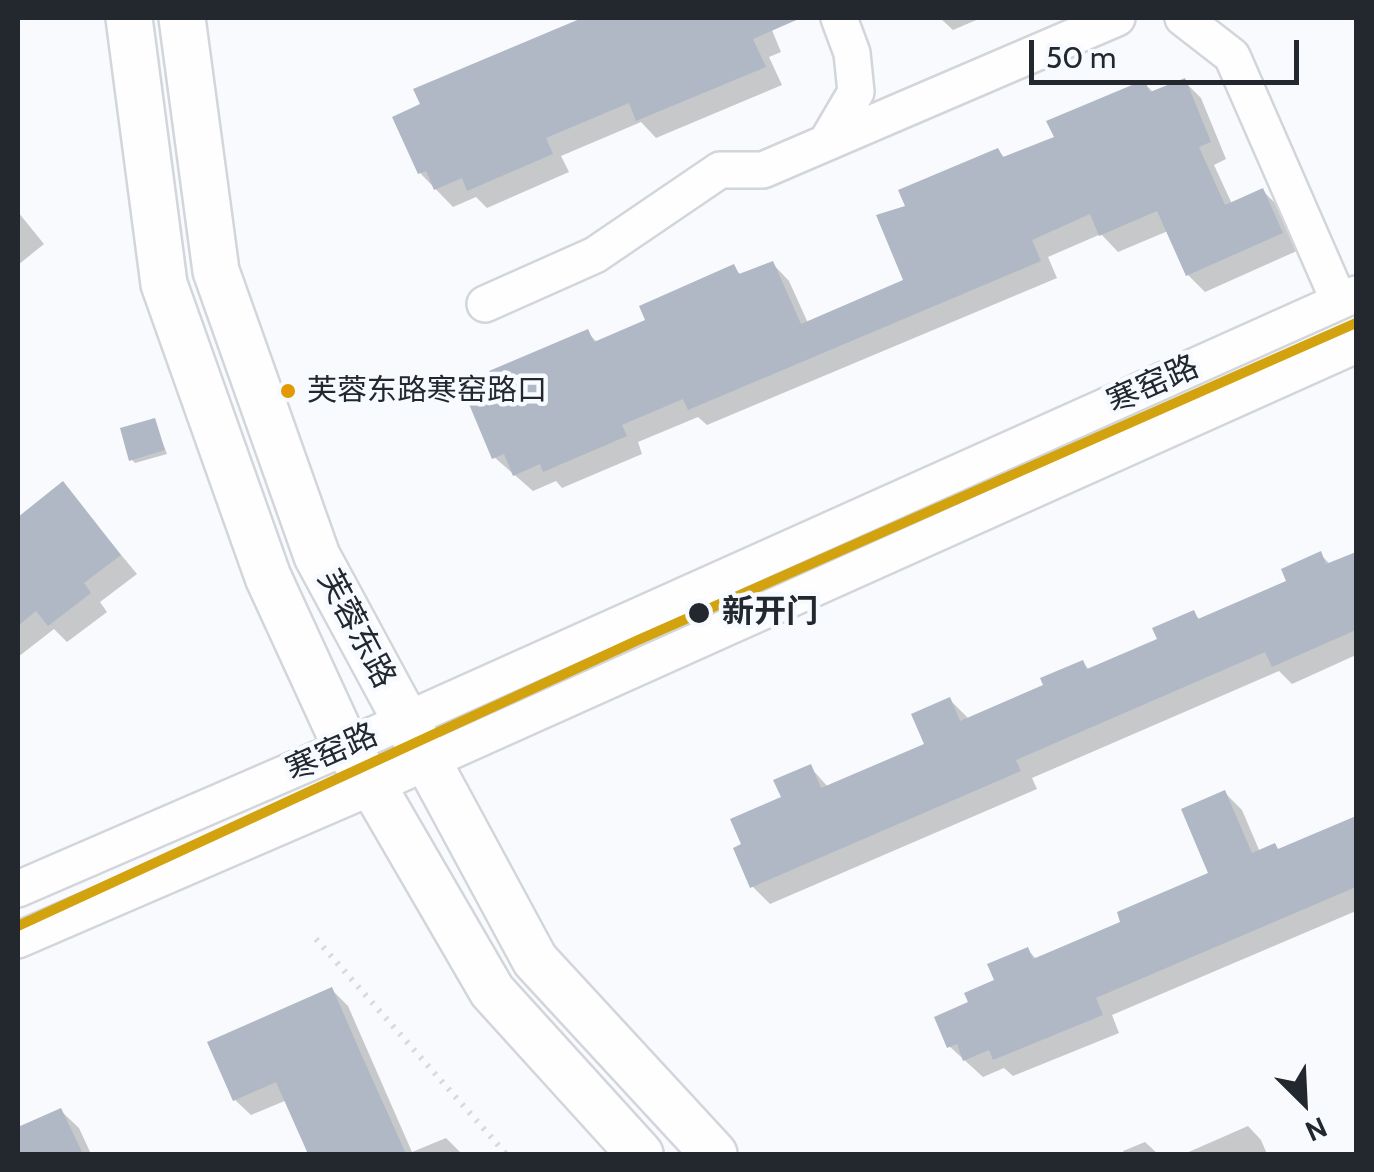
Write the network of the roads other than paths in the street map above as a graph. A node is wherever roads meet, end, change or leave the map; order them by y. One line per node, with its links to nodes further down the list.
1 (128, 18): 11 (main road, 芙蓉东路)
2 (182, 18): 10 (main road, 芙蓉东路)
3 (839, 18): 6 (street)
4 (1118, 18): 6 (street)
5 (1183, 18): 7 (street)
6 (826, 143): 8 (street)
7 (1348, 298): 10 (street, 寒窑路)
8 (484, 304)
9 (1356, 346): 12 (street, 寒窑路)
10 (406, 720): 11 (street, 寒窑路); 12 (main road, 芙蓉东路)
11 (346, 747): 13 (main road, 芙蓉东路); 14 (street, 寒窑路)
12 (430, 761): 13 (street, 寒窑路); 17 (main road, 芙蓉东路)
13 (373, 786): 15 (street, 寒窑路); 16 (main road, 芙蓉东路)
14 (18, 889)
15 (18, 940)
16 (640, 1154)
17 (714, 1154)

